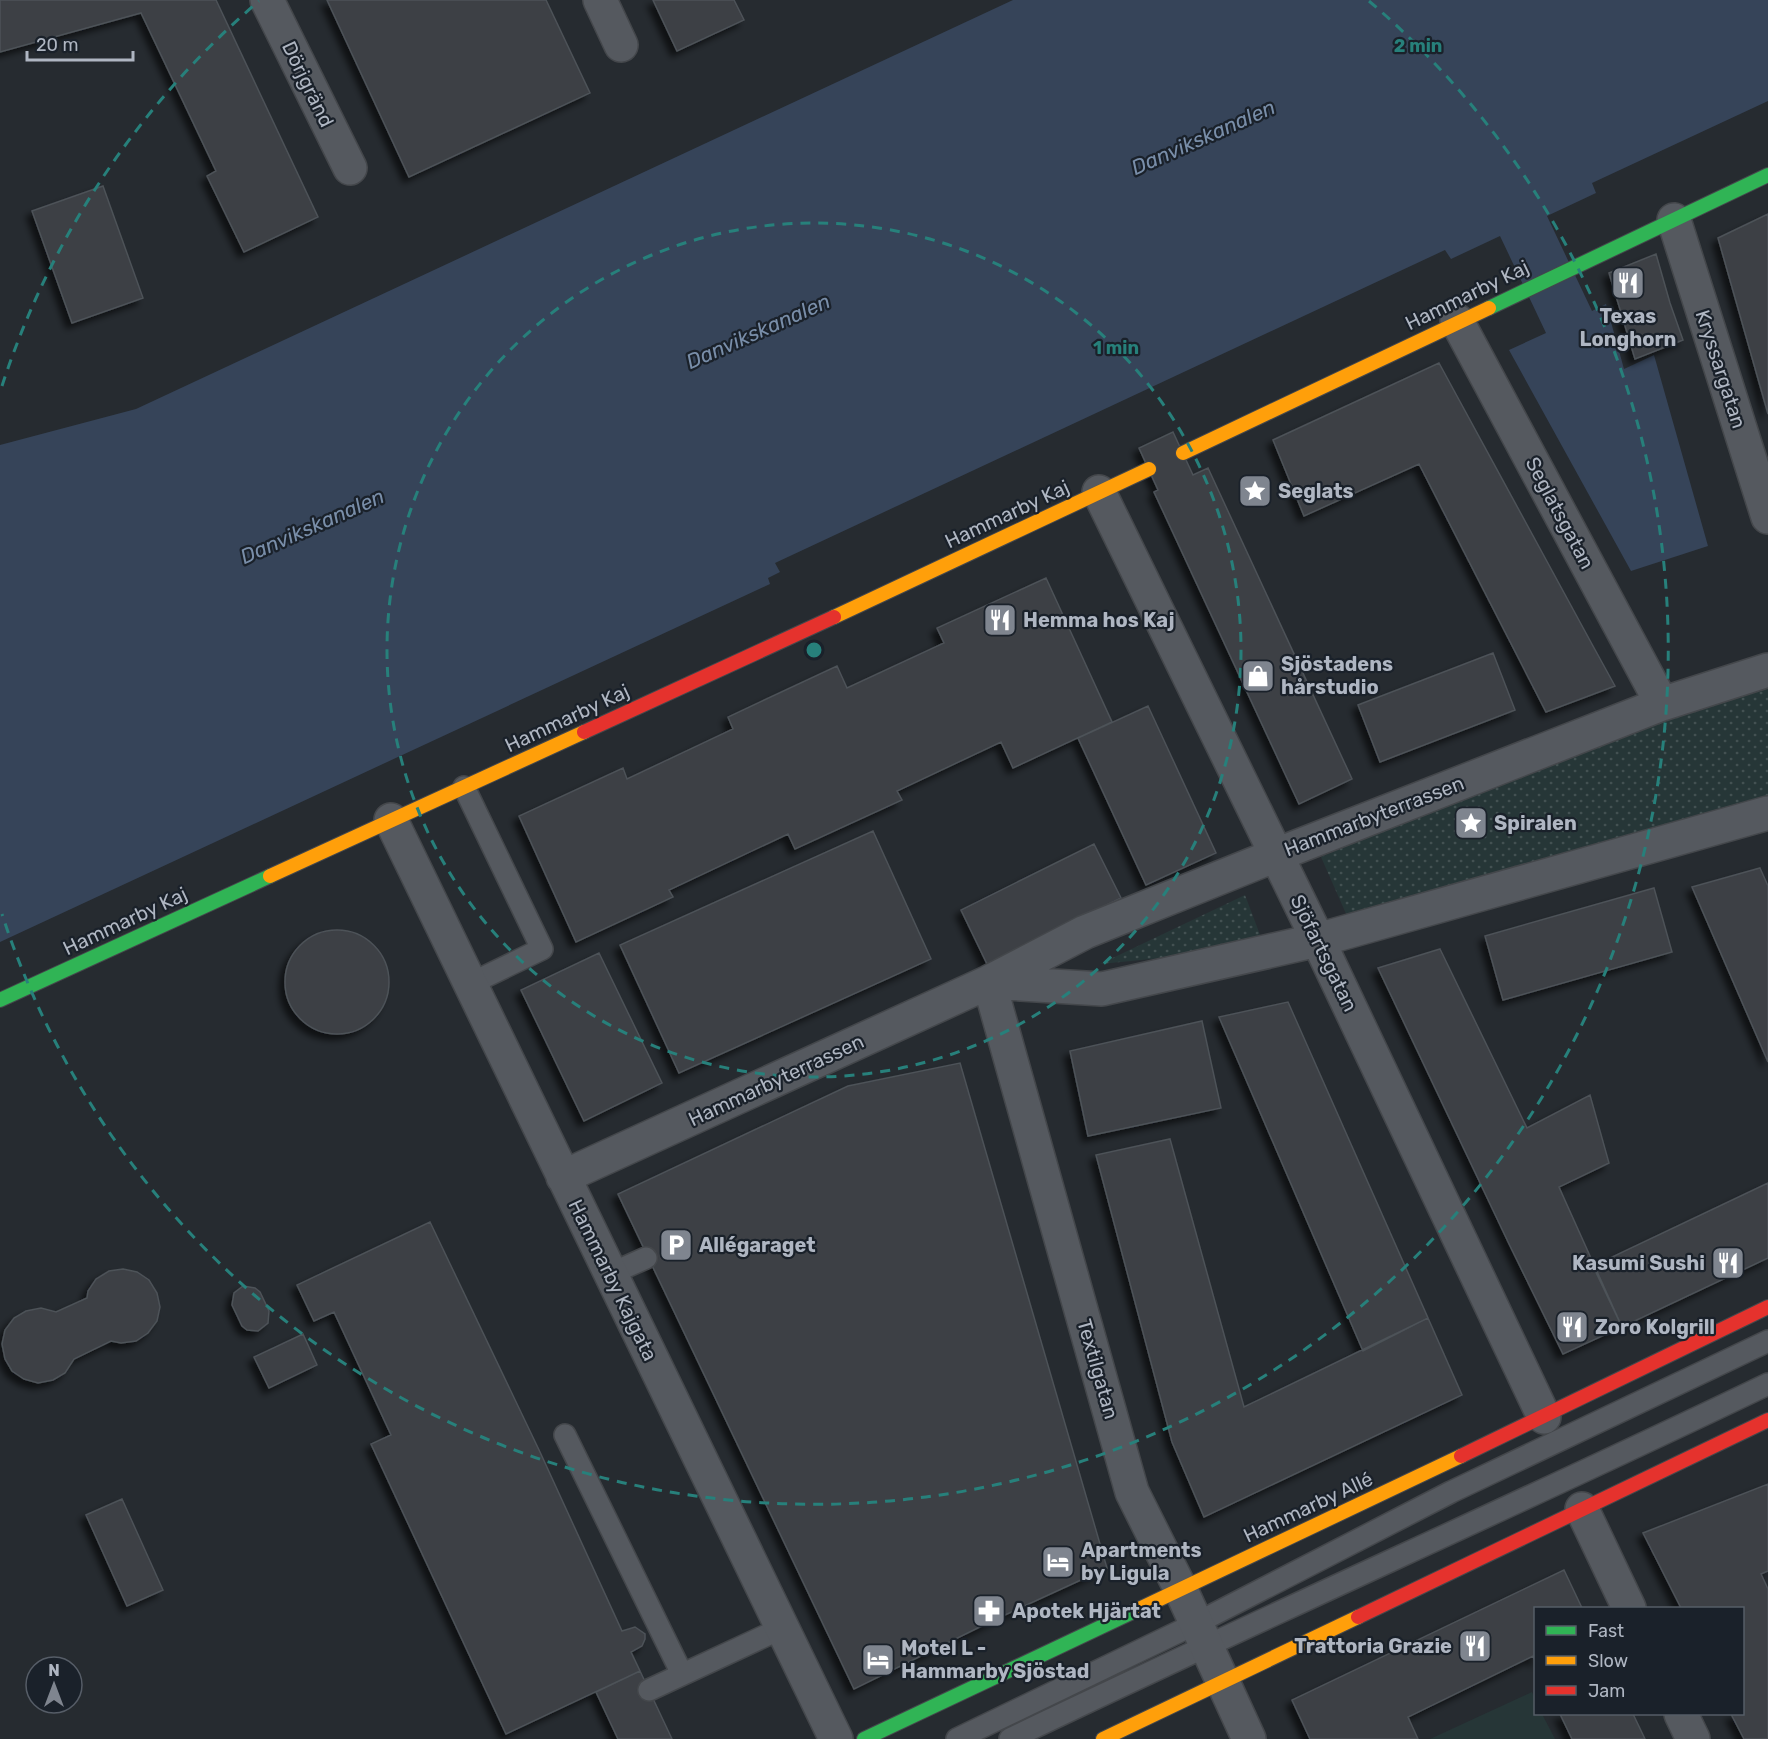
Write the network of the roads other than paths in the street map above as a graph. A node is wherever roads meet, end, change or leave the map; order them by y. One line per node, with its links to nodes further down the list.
1 (267, 0): 4 (street, Dörjgränd)
2 (600, 0): 3 (street)
3 (621, 45)
4 (350, 168)
5 (1768, 175): 6 (street, Hammarby Kaj)
6 (1674, 220): 7 (street, Hammarby Kaj); 11 (street, Kryssargatan)
7 (1457, 321): 8 (street, Hammarby Kaj); 13 (street, Seglatsgatan)
8 (1183, 453)
9 (1149, 469): 10 (street, Hammarby Kaj)
10 (1099, 492): 14 (street, Hammarby Kaj); 17 (street, Sjöfartsgatan)
11 (1768, 517)
12 (1768, 670): 13 (street, Hammarbyterrassen)
13 (1662, 704): 17 (street, Hammarbyterrassen)
14 (464, 787): 16 (street, Hammarby Kaj); 20 (lane)
15 (1768, 813): 18 (street, Hammarbyterrassen)
16 (391, 820): 20 (street, Hammarby Kajgata); 21 (street, Hammarby Kaj)
17 (1276, 855): 18 (street, Sjöfartsgatan); 19 (street, Hammarbyterrassen)
18 (1318, 939): 19 (street, Hammarbyterrassen); 28 (street, Sjöfartsgatan)
19 (989, 982): 22 (street, Hammarbyterrassen); 32 (street, Textilgatan)
20 (470, 984): 22 (street, Hammarby Kajgata)
21 (0, 1000)
22 (563, 1178): 24 (street, Hammarby Kajgata)
23 (646, 1258): 24 (lane)
24 (610, 1274): 34 (street, Hammarby Kajgata)
25 (1768, 1307): 28 (street, Hammarby Allé)
26 (1768, 1341): 35 (lane)
27 (1768, 1384): 35 (lane)
28 (1544, 1417): 32 (street, Hammarby Allé)
29 (1768, 1420): 31 (street)
30 (565, 1435): 36 (lane)
31 (1582, 1509): 33 (street); 37 (street)
32 (1181, 1590): 35 (street, Textilgatan); 41 (street, Hammarby Allé)
33 (1629, 1607)
34 (782, 1628): 36 (lane); 40 (street, Hammarby Kajgata)
35 (1200, 1635): 37 (street, Textilgatan); 42 (lane); 43 (lane)
36 (682, 1674): 38 (lane)
37 (1223, 1682): 44 (street); 45 (street, Textilgatan)
38 (649, 1690)
39 (1681, 1715): 46 (street)
40 (836, 1739)
41 (864, 1739)
42 (957, 1739)
43 (1010, 1739)
44 (1103, 1739)
45 (1249, 1739)
46 (1693, 1739)

